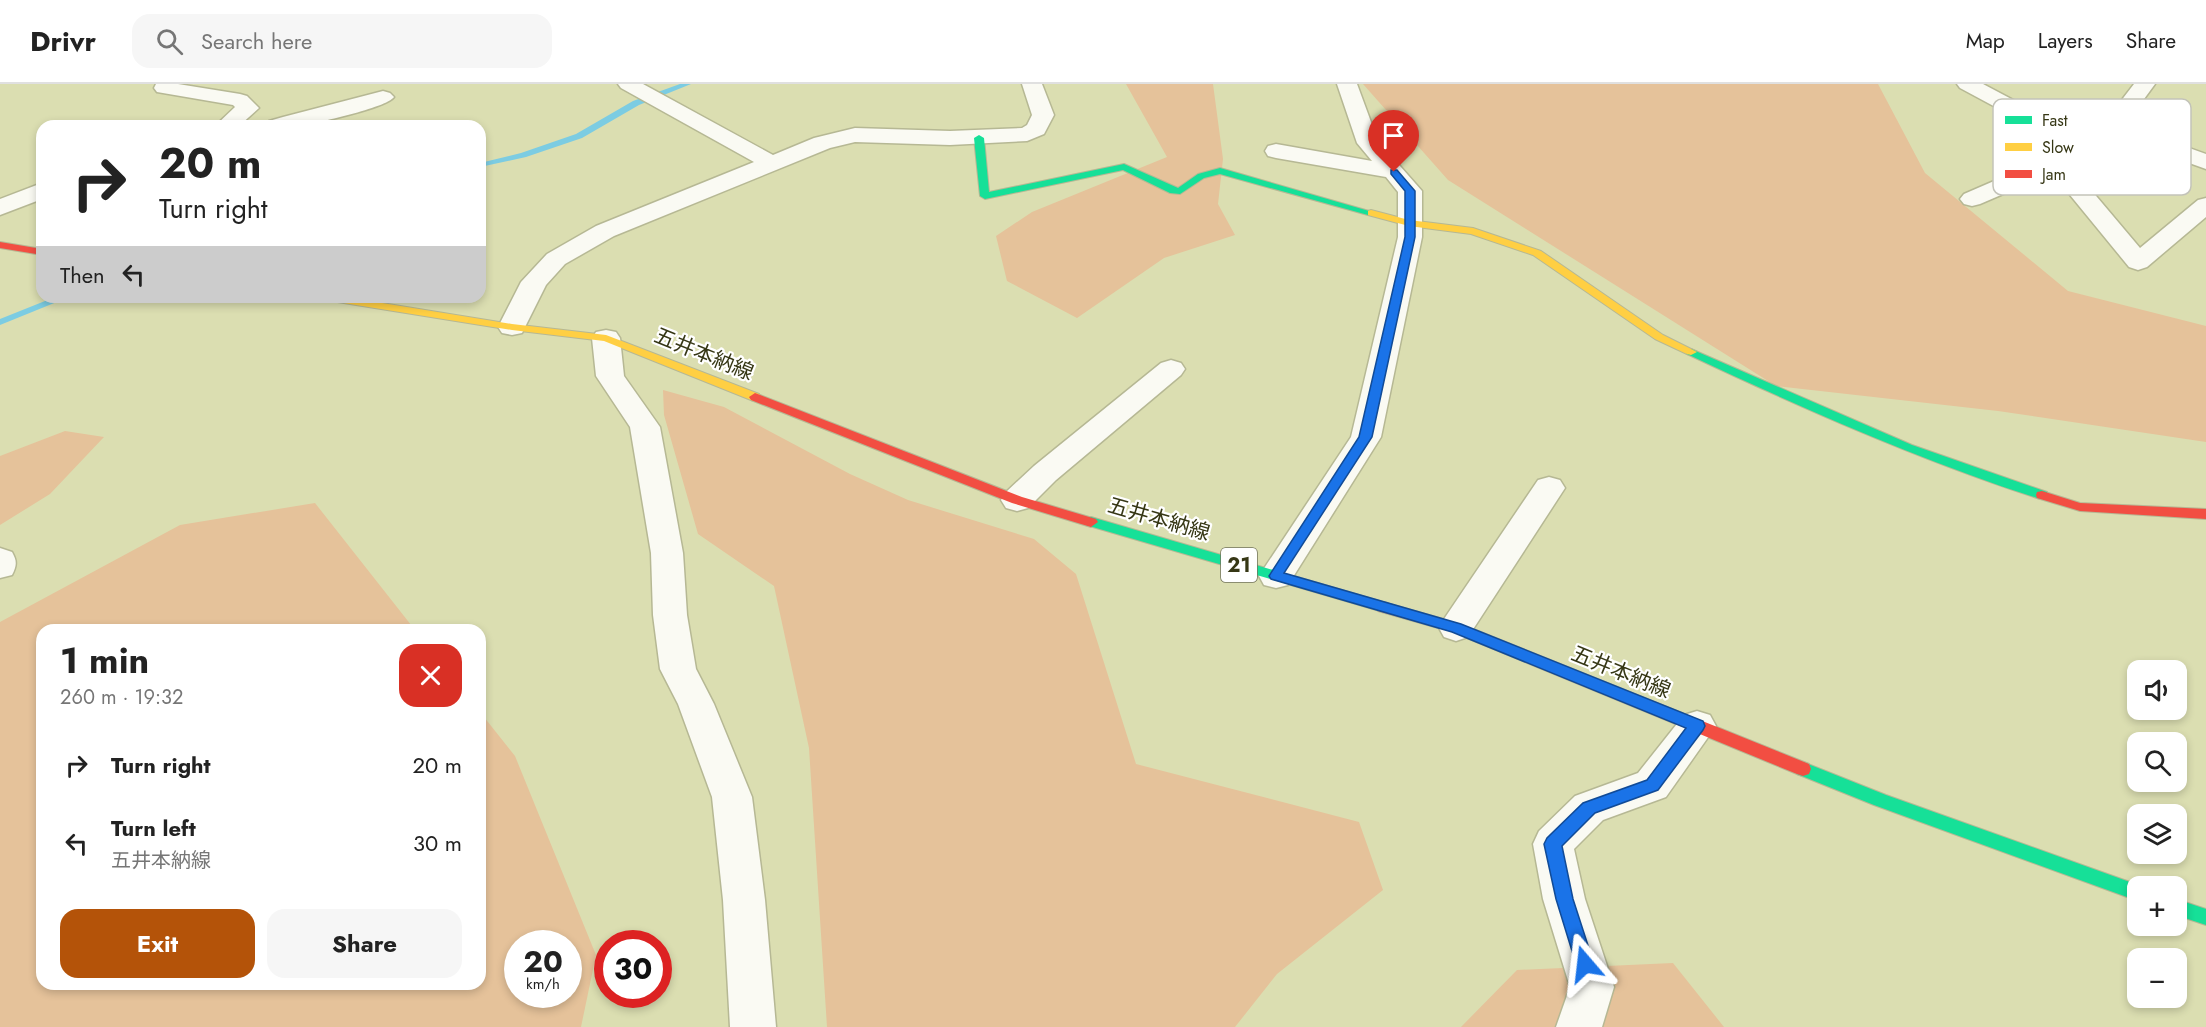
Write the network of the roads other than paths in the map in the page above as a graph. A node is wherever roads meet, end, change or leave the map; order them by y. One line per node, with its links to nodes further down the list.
1 (1032, 84): 12 (street)
2 (1347, 84): 17 (street)
3 (1966, 84): 8 (street)
4 (2145, 84): 9 (street)
5 (164, 88): 10 (street)
6 (636, 88): 16 (street)
7 (383, 97): 11 (street)
8 (1995, 99)
9 (2134, 99)
10 (233, 120)
11 (292, 120)
12 (979, 138): 16 (street); 24 (main road)
13 (1276, 151): 17 (street)
14 (2191, 157): 15 (street)
15 (2206, 162)
16 (772, 163): 28 (street)
17 (1394, 172): 24 (street)
18 (1993, 190): 21 (street)
19 (36, 193): 23 (street)
20 (2083, 195): 22 (street)
21 (1972, 199)
22 (2206, 205)
23 (0, 208)
24 (1409, 223): 33 (main road); 36 (street)
25 (0, 245): 26 (main road)
26 (36, 251)
27 (362, 303): 28 (main road, 五井本納線 / 21)
28 (512, 327): 29 (main road, 五井本納線 / 21)
29 (606, 338): 32 (main road, 五井本納線 / 21); 42 (street)
30 (1171, 369): 32 (street)
31 (1549, 488): 37 (street)
32 (1017, 500): 36 (main road, 五井本納線 / 21)
33 (2206, 514)
34 (0, 560): 35 (street)
35 (0, 566)
36 (1276, 576): 37 (main road, 五井本納線 / 21)
37 (1456, 628): 38 (main road, 五井本納線 / 21)
38 (1697, 726): 39 (main road, 五井本納線 / 21); 43 (street)
39 (2127, 889)
40 (2187, 911): 41 (main road)
41 (2206, 917)
42 (753, 1027)
43 (1579, 1027)

